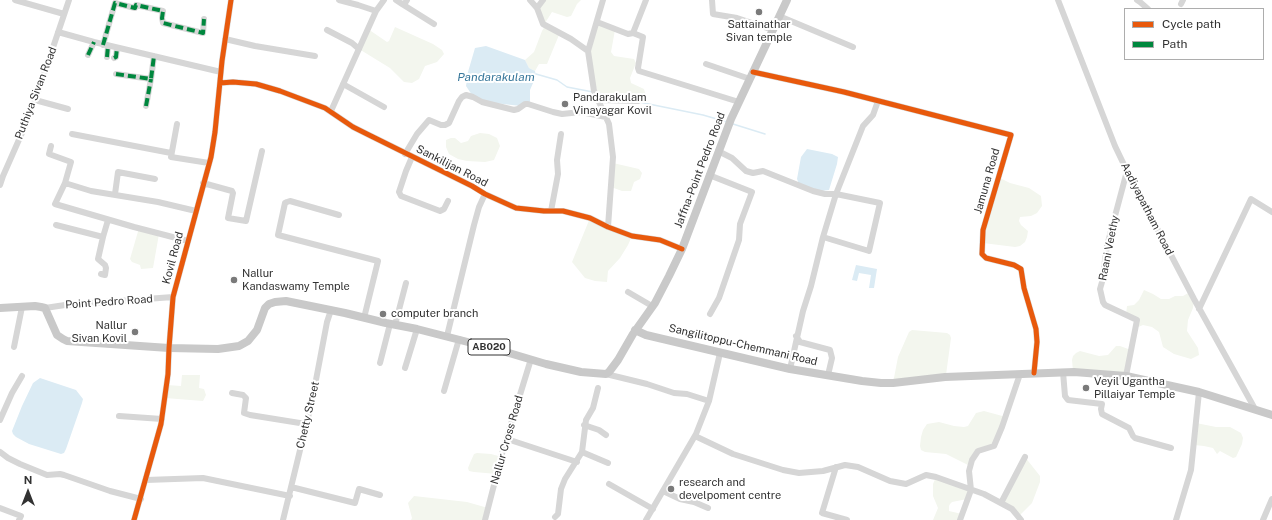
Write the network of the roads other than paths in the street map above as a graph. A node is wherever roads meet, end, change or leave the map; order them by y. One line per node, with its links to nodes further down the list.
1 (15, 0): 20 (street)
2 (69, 0): 20 (street, Puthiya Sivan Road)
3 (231, 0): 29 (street, Kovil Road)
4 (343, 0): 19 (street)
5 (384, 0): 19 (street)
6 (396, 0): 15 (street)
7 (530, 0): 17 (street)
8 (543, 0): 17 (street)
9 (603, 0): 23 (street)
10 (646, 0): 28 (street)
11 (712, 0): 26 (street)
12 (787, 0): 21 (main road, Jaffna-Point Pedro Road)
13 (1058, 0): 68 (street, Aadiyapatham Road)
14 (1137, 0): 18 (street)
15 (404, 2): 24 (street)
16 (129, 3): 22 (street); 31 (street)
17 (537, 8): 35 (street)
18 (1147, 8)
19 (376, 12): 34 (street)
20 (64, 14): 27 (street, Puthiya Sivan Road)
21 (779, 16): 26 (main road, Jaffna-Point Pedro Road); 32 (street)
22 (204, 19)
23 (597, 22): 28 (street); 35 (street)
24 (434, 24)
25 (327, 30): 34 (street)
26 (773, 30): 44 (main road, Jaffna-Point Pedro Road)
27 (58, 32): 30 (street); 48 (street, Puthiya Sivan Road)
28 (634, 33): 52 (street)
29 (225, 39): 38 (street); 42 (street, Kovil Road)
30 (94, 42): 31 (street); 36 (street)
31 (106, 45): 33 (street); 39 (street)
32 (853, 47)
33 (117, 48): 37 (street); 40 (street)
34 (359, 49): 47 (street)
35 (588, 51): 49 (street)
36 (88, 55)
37 (154, 56): 42 (street); 45 (street)
38 (315, 56)
39 (107, 57)
40 (114, 58)
41 (706, 64): 44 (street, Jamuna Road)
42 (221, 72): 46 (street, Kovil Road)
43 (116, 74): 45 (street)
44 (751, 76): 51 (street, Jamuna Road); 52 (main road, Jaffna-Point Pedro Road)
45 (151, 79): 53 (street)
46 (220, 83): 56 (street, Sankilijan Road); 67 (street, Kovil Road)
47 (343, 84): 54 (street); 56 (street)
48 (35, 100): 55 (street); 73 (street, Puthiya Sivan Road)
49 (599, 100): 50 (street); 57 (street)
50 (638, 101)
51 (878, 101): 76 (street); 115 (street, Jamuna Road)
52 (739, 102): 63 (main road, Jaffna-Point Pedro Road)
53 (146, 106)
54 (384, 107)
55 (68, 109)
56 (331, 111): 65 (street, Sankilijan Road)
57 (606, 116): 65 (street); 84 (street)
58 (177, 124): 64 (street)
59 (72, 134): 64 (street)
60 (561, 134): 79 (street)
61 (51, 146): 72 (street)
62 (262, 151): 71 (street)
63 (718, 151): 69 (main road, Jaffna-Point Pedro Road); 76 (street)
64 (171, 152): 67 (street)
65 (405, 154): 66 (street, Sankilijan Road)
66 (412, 157): 75 (street, Sankilijan Road); 77 (street)
67 (209, 163): 71 (street, Kovil Road)
68 (1127, 171): 97 (street, Aadiyapatham Road); 120 (street, Raani Veethy)
69 (709, 175): 88 (main road, Jaffna-Point Pedro Road); 99 (street)
70 (155, 179): 74 (street)
71 (203, 183): 78 (street, Kovil Road)
72 (65, 184): 74 (street); 82 (street)
73 (0, 185)
74 (115, 194): 78 (street)
75 (485, 194): 79 (street, Sankilijan Road); 104 (street)
76 (836, 194): 86 (street); 86 (street)
77 (448, 201)
78 (196, 211): 87 (street, Kovil Road)
79 (551, 211): 84 (street, Sankilijan Road)
80 (1272, 212): 97 (street)
81 (339, 215): 100 (street)
82 (108, 220): 85 (street); 87 (street)
83 (56, 225): 85 (street)
84 (608, 227): 88 (street, Sankilijan Road)
85 (103, 237): 89 (street)
86 (823, 237): 105 (street)
87 (188, 241): 92 (street, Kovil Road)
88 (682, 249): 93 (main road, Jaffna-Point Pedro Road)
89 (101, 274)
90 (406, 283): 101 (street)
91 (628, 292): 93 (street)
92 (173, 297): 96 (street, Point Pedro Road); 108 (street, Kovil Road)
93 (652, 306): 103 (main road, Jaffna-Point Pedro Road)
94 (22, 307): 95 (main road); 96 (main road); 107 (street)
95 (0, 308)
96 (45, 308): 108 (main road, AB020)
97 (1199, 308): 126 (street, Aadiyapatham Road)
98 (331, 310): 100 (main road, AB020); 108 (main road, AB020); 131 (street, Chetty Street)
99 (710, 314)
100 (364, 318): 101 (main road, AB020)
101 (392, 324): 102 (main road, AB020); 111 (street)
102 (417, 329): 104 (main road, AB020); 112 (street)
103 (635, 330): 109 (main road, Sangilitoppu-Chemmani Road); 116 (main road, Jaffna-Point Pedro Road)
104 (447, 336): 106 (main road, AB020)
105 (796, 336): 113 (street); 118 (street)
106 (459, 340): 110 (main road, AB020); 122 (street)
107 (14, 347)
108 (169, 348): 129 (street, Kovil Road)
109 (720, 353): 113 (main road, Sangilitoppu-Chemmani Road); 125 (street)
110 (531, 359): 116 (main road, AB020); 135 (street, Nallur Cross Road)
111 (380, 363)
112 (405, 368)
113 (790, 369): 118 (main road, Sangilitoppu-Chemmani Road)
114 (1063, 372): 115 (main road, Sangilitoppu-Chemmani Road); 120 (main road, Sangilitoppu-Chemmani Road); 136 (street)
115 (1034, 373): 117 (main road, Sangilitoppu-Chemmani Road)
116 (606, 374): 125 (street)
117 (1020, 374): 118 (main road, Sangilitoppu-Chemmani Road); 146 (street)
118 (828, 375)
119 (22, 376): 130 (street)
120 (1126, 376): 123 (main road, Sangilitoppu-Chemmani Road)
121 (598, 388): 132 (street)
122 (444, 392)
123 (1199, 392): 126 (main road, Sangilitoppu-Chemmani Road); 165 (street)
124 (232, 393): 131 (street)
125 (709, 401): 134 (street)
126 (1255, 409): 127 (main road, Sangilitoppu-Chemmani Road)
127 (1272, 415)
128 (119, 416): 129 (street)
129 (162, 419): 143 (street, Kovil Road)
130 (0, 420)
131 (306, 424): 145 (street, Chetty Street)
132 (584, 426): 133 (street); 138 (street)
133 (606, 435)
134 (695, 436): 142 (street); 147 (street)
135 (507, 439): 140 (street); 160 (street, Nallur Cross Road)
136 (1171, 448)
137 (0, 452): 150 (street)
138 (582, 452): 140 (street); 141 (street)
139 (1025, 457): 152 (street)
140 (577, 462): 156 (street)
141 (608, 463)
142 (836, 467): 146 (street); 162 (street)
143 (146, 480): 149 (street); 150 (street, Kovil Road)
144 (609, 484): 155 (street)
145 (291, 487): 148 (street); 149 (street, Chetty Street)
146 (971, 490): 152 (street); 163 (street)
147 (663, 491): 154 (street); 155 (street)
148 (380, 494)
149 (290, 496): 159 (street, Chetty Street)
150 (141, 499): 158 (street, Kovil Road)
151 (1272, 499): 166 (street)
152 (1001, 503): 164 (street)
153 (0, 508): 157 (street)
154 (708, 508)
155 (653, 509): 161 (street)
156 (555, 517)
157 (19, 520)
158 (134, 520)
159 (283, 520)
160 (485, 520)
161 (646, 520)
162 (847, 520)
163 (960, 520)
164 (1021, 520)
165 (1176, 520)
166 (1263, 520)

